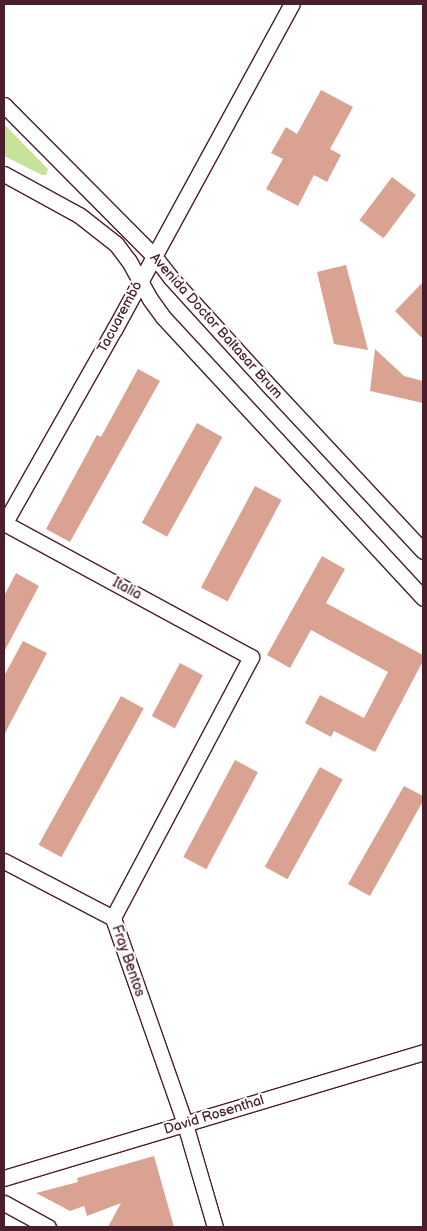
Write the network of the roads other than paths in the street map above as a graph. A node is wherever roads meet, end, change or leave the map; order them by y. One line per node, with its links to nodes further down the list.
1 (292, 4): 4 (street, Tacuarembó)
2 (4, 105): 4 (street, Avenida Doctor Baltasar Brum)
3 (4, 174): 5 (street, Avenida Doctor Baltasar Brum)
4 (154, 256): 5 (street, Tacuarembó); 7 (street, Avenida Doctor Baltasar Brum)
5 (139, 281): 6 (street, Tacuarembó); 8 (street, Avenida Doctor Baltasar Brum)
6 (4, 523): 9 (street, Italia)
7 (423, 551)
8 (423, 598)
9 (250, 657): 11 (street, Fray Bentos)
10 (4, 861): 11 (street)
11 (113, 918): 13 (street, Fray Bentos)
12 (423, 1052): 13 (street, David Rosenthal)
13 (184, 1124): 14 (street, David Rosenthal); 17 (street, Fray Bentos)
14 (4, 1178)
15 (4, 1204): 16 (street)
16 (48, 1227)
17 (215, 1227)

